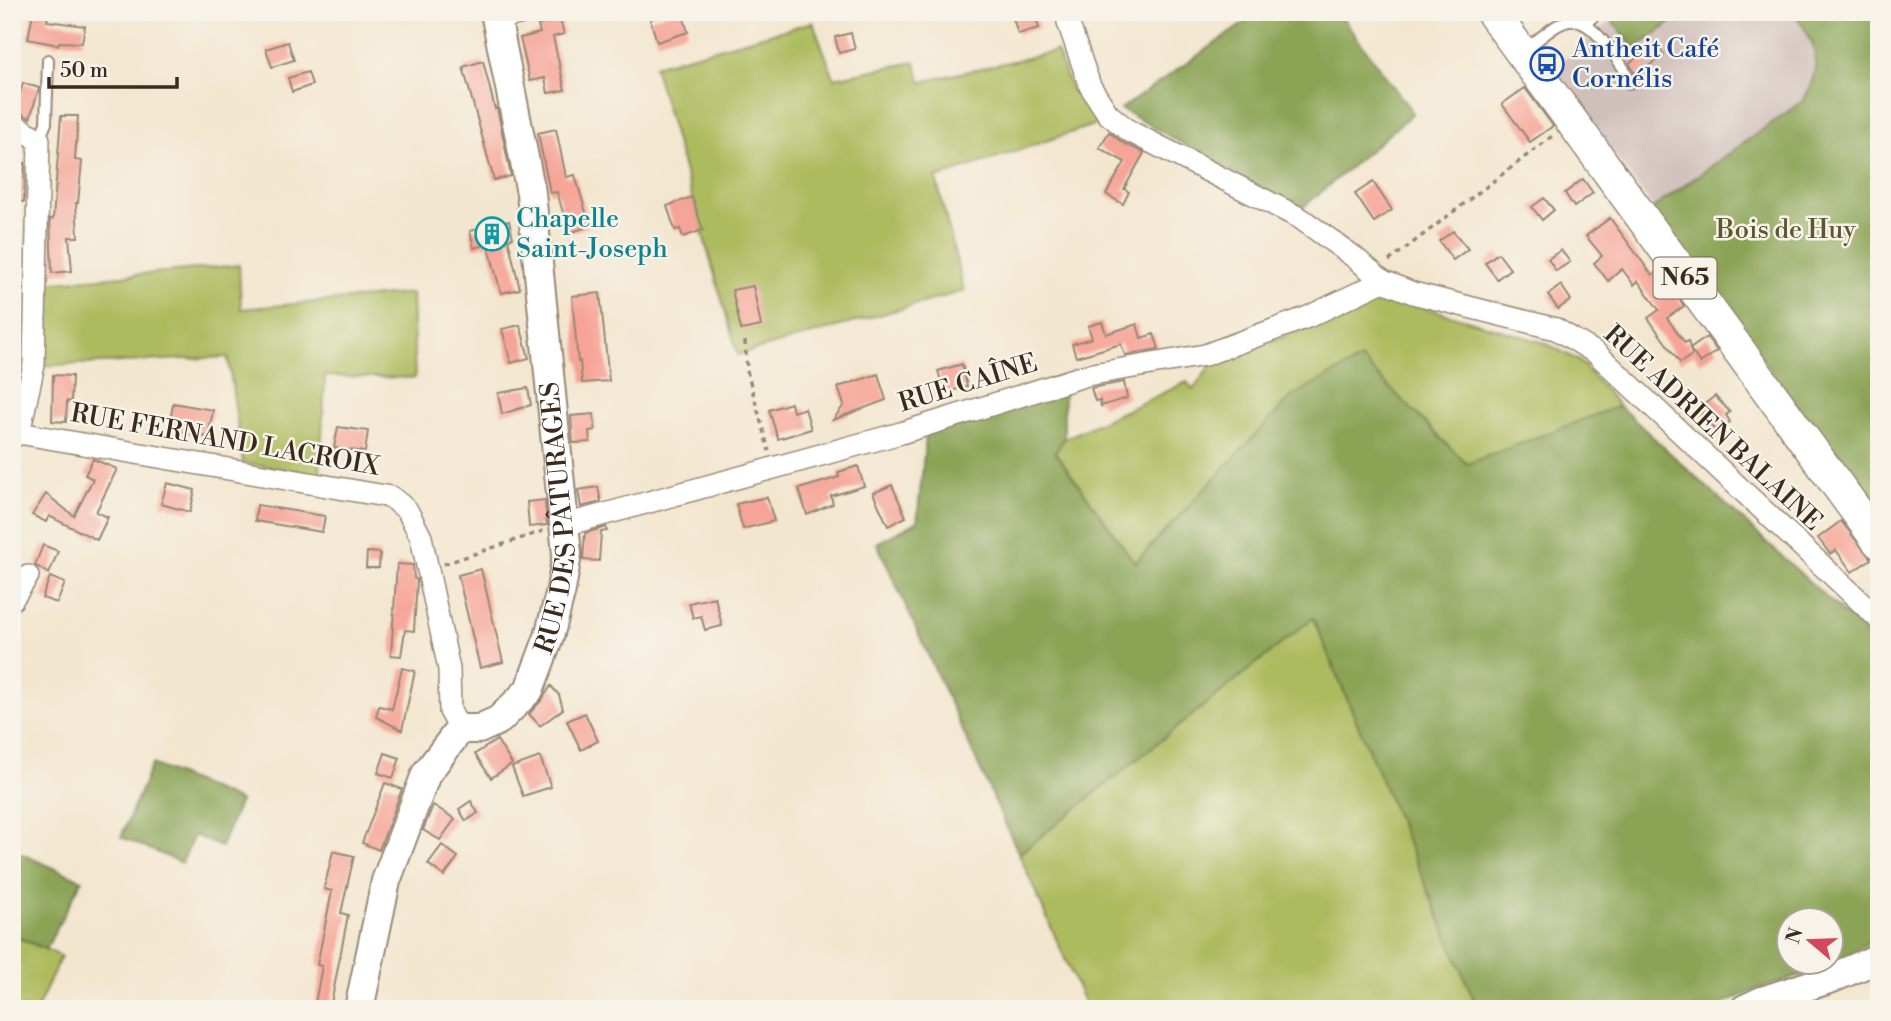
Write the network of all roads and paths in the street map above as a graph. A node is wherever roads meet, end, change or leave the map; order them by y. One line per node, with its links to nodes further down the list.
1 (526, 12): 5 (street)
2 (1067, 12): 13 (street, RUE ADRIEN BALAINE)
3 (1492, 12): 7 (main road, N65)
4 (1598, 12): 6 (lane)
5 (496, 16): 17 (street, RUE DES PÂTURAGES)
6 (1586, 23): 7 (lane); 9 (lane)
7 (1521, 52): 10 (main road, N65)
8 (48, 60): 12 (lane)
9 (1629, 83)
10 (1571, 121): 13 (path); 18 (main road, N65)
11 (12, 123): 12 (street)
12 (39, 140): 15 (street)
13 (1380, 279): 16 (street, RUE CAÎNE); 22 (street, RUE ADRIEN BALAINE)
14 (745, 341): 16 (path)
15 (15, 436): 19 (street, RUE FERNAND LACROIX)
16 (773, 467): 17 (street, RUE CAÎNE)
17 (565, 525): 19 (path); 23 (street, RUE DES PÂTURAGES)
18 (1879, 542)
19 (429, 570): 23 (street, RUE FERNAND LACROIX)
20 (28, 576): 21 (street)
21 (12, 600)
22 (1879, 619)
23 (460, 729): 25 (street)
24 (1879, 958): 26 (street)
25 (359, 1009)
26 (1745, 1009)

